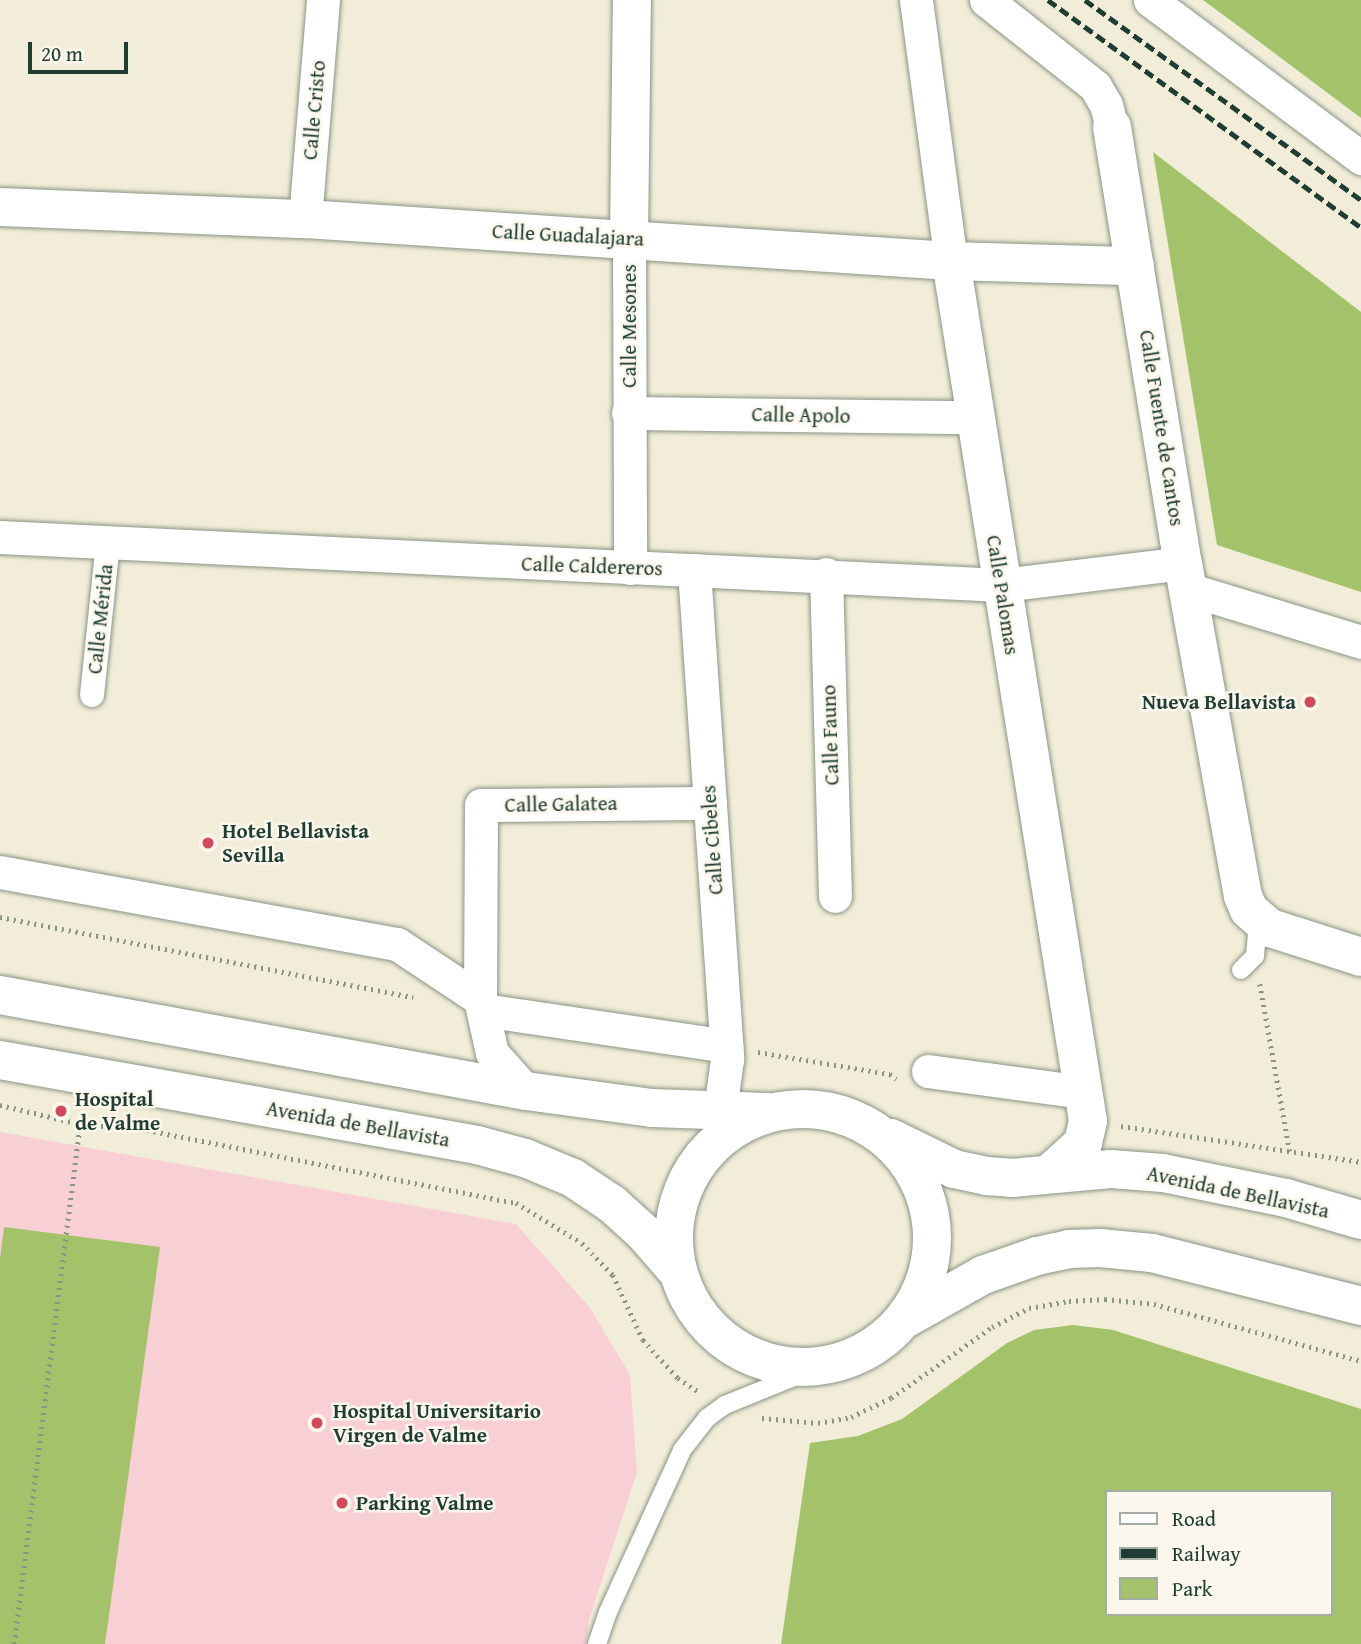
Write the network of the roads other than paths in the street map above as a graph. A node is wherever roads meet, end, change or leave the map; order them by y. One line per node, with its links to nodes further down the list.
1 (323, 0): 9 (street, Calle Cristo)
2 (632, 0): 10 (main road, Calle Mesones)
3 (916, 0): 11 (street, Calle Palomas)
4 (986, 0): 6 (street)
5 (1150, 0): 7 (street)
6 (1112, 127): 12 (main road, Calle Fuente de Cantos)
7 (1361, 158)
8 (0, 207): 9 (main road, Calle Guadalajara)
9 (305, 219): 10 (main road, Calle Guadalajara)
10 (629, 238): 11 (main road, Calle Guadalajara); 13 (street, Calle Mesones)
11 (951, 261): 12 (main road, Calle Guadalajara); 14 (main road, Calle Palomas)
12 (1135, 266): 20 (main road, Calle Fuente de Cantos)
13 (628, 413): 14 (street, Calle Apolo); 17 (street, Calle Mesones)
14 (974, 417): 21 (main road, Calle Palomas)
15 (0, 537): 16 (street, Calle Caldereros)
16 (108, 542): 17 (street, Calle Caldereros); 23 (street, Calle Mérida)
17 (630, 568): 18 (street, Calle Caldereros)
18 (694, 570): 19 (street, Calle Caldereros); 24 (street, Calle Cibeles)
19 (826, 575): 21 (street, Calle Caldereros); 26 (street, Calle Fauno)
20 (1186, 576): 21 (street, Calle Caldereros); 22 (street); 27 (main road, Calle Fuente de Cantos)
21 (1002, 585): 36 (main road, Calle Palomas)
22 (1361, 642)
23 (92, 695)
24 (710, 803): 31 (street, Calle Galatea); 32 (street, Calle Cibeles)
25 (0, 872): 31 (street)
26 (835, 896)
27 (1256, 938): 28 (main road); 29 (lane)
28 (1361, 957)
29 (1241, 970)
30 (0, 995): 35 (main road)
31 (482, 1005): 32 (street); 35 (street)
32 (726, 1046): 37 (street, Calle Cibeles)
33 (0, 1060): 44 (main road, Avenida de Bellavista)
34 (928, 1071): 36 (street)
35 (526, 1091): 37 (main road)
36 (1085, 1106): 40 (main road)
37 (720, 1110): 38 (main road)
38 (773, 1112): 39 (main road, Avenida de Bellavista); 44 (main road)
39 (873, 1129): 40 (main road, Avenida de Bellavista); 46 (main road)
40 (1049, 1174): 41 (main road, Avenida de Bellavista)
41 (1286, 1198): 42 (main road); 43 (main road, Avenida de Bellavista)
42 (1361, 1203)
43 (1361, 1220)
44 (677, 1271): 47 (main road)
45 (1361, 1306): 46 (main road)
46 (905, 1319): 47 (main road)
47 (816, 1368): 48 (lane)
48 (597, 1644)

